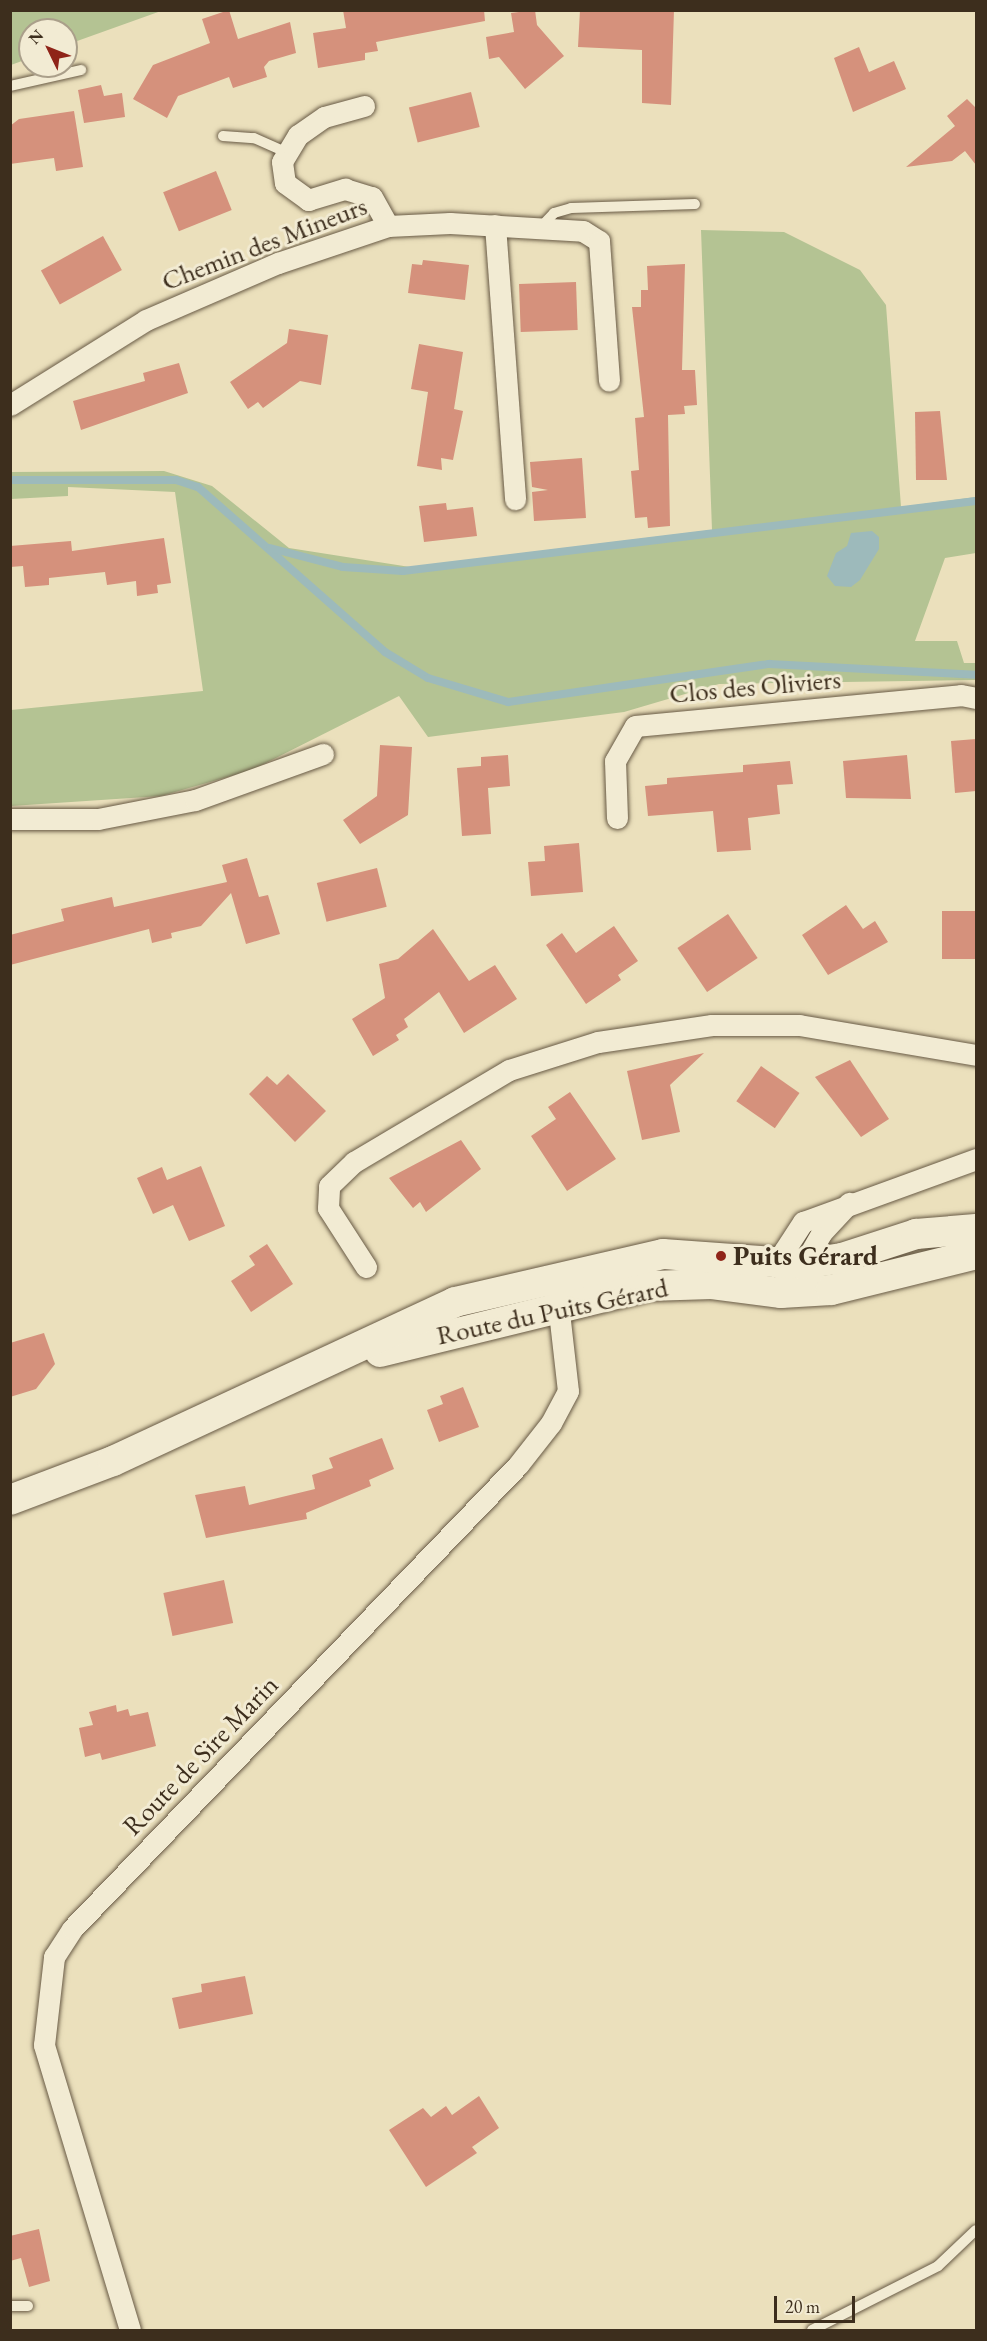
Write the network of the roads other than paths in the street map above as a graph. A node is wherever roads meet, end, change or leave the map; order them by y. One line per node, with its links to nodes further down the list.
1 (81, 70): 2 (lane)
2 (10, 86)
3 (364, 106): 5 (street)
4 (223, 136): 5 (lane)
5 (288, 153): 8 (street)
6 (695, 204): 9 (lane)
7 (495, 225): 8 (street, Chemin des Mineurs); 9 (street, Chemin des Mineurs); 12 (street)
8 (388, 226): 11 (street, Chemin des Mineurs)
9 (542, 227): 10 (street, Chemin des Mineurs)
10 (609, 381)
11 (10, 405)
12 (515, 499)
13 (976, 698): 15 (street, Clos des Oliviers)
14 (323, 754): 16 (street)
15 (617, 818)
16 (10, 819)
17 (976, 1055): 22 (street)
18 (976, 1159): 21 (street)
19 (976, 1229): 21 (main road, Route du Puits Gérard)
20 (976, 1254): 24 (main road, Route du Puits Gérard)
21 (793, 1264): 23 (main road, Route du Puits Gérard); 24 (street)
22 (366, 1267)
23 (557, 1291): 24 (main road, Route du Puits Gérard); 25 (main road, Route du Puits Gérard); 29 (street, Route de Sire Marin)
24 (790, 1293)
25 (10, 1500)
26 (976, 2230): 30 (lane)
27 (10, 2306): 28 (lane)
28 (28, 2306)
29 (130, 2331)
30 (812, 2331)

